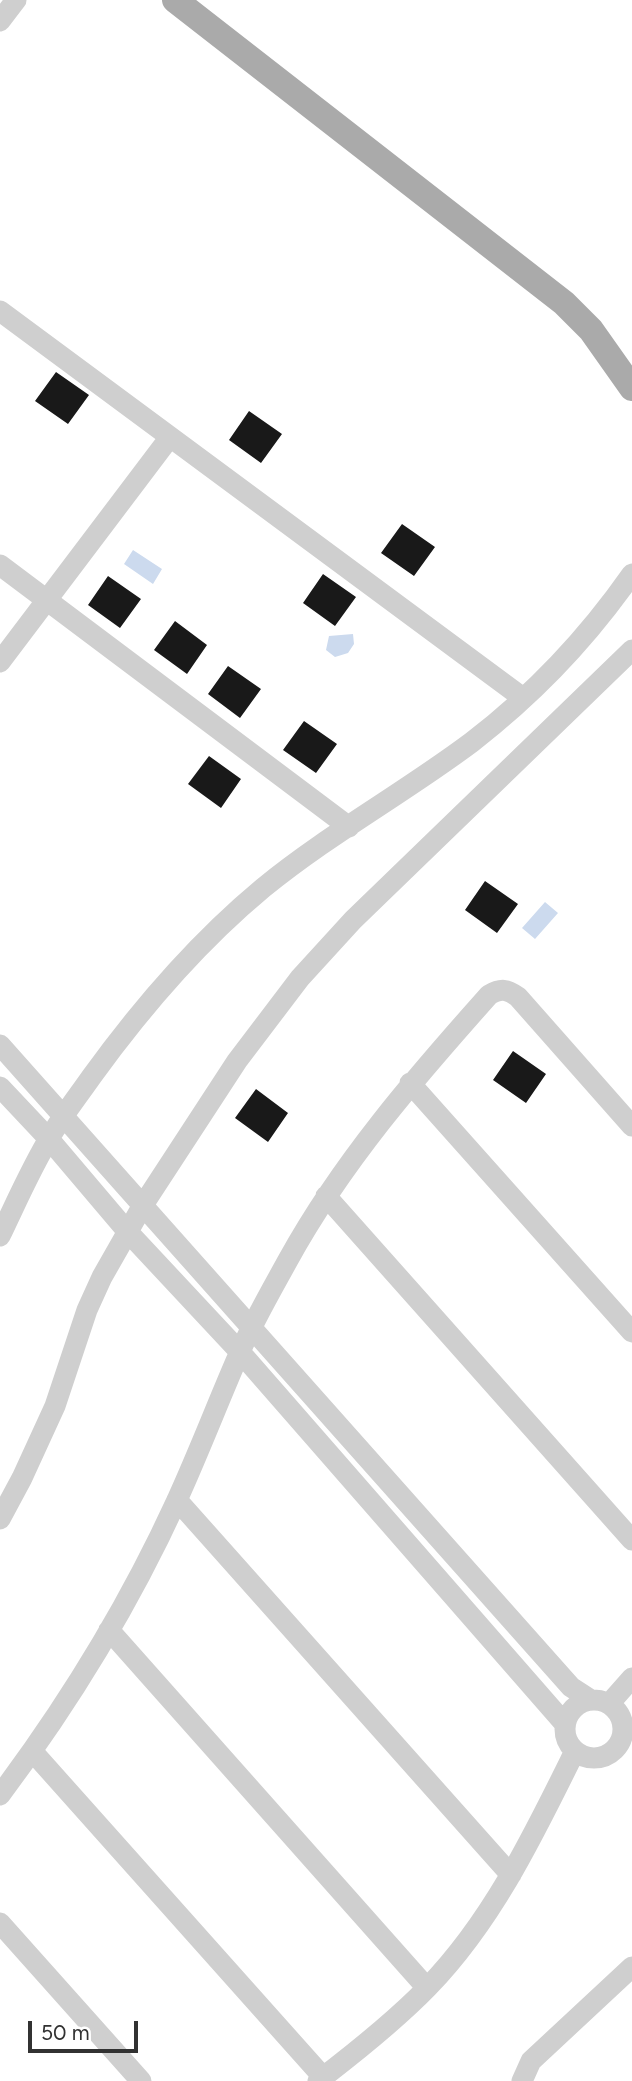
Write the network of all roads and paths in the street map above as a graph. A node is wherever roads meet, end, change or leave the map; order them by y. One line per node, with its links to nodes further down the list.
1 (16, 0): 3 (street)
2 (174, 0): 5 (main road)
3 (0, 21)
4 (0, 311): 6 (street)
5 (632, 388)
6 (170, 437): 9 (street); 12 (street)
7 (0, 565): 9 (street)
8 (632, 574): 12 (street)
9 (47, 600): 11 (street); 13 (street)
10 (632, 650): 21 (street)
11 (0, 662)
12 (523, 698): 13 (street)
13 (349, 827): 17 (street)
14 (0, 1045): 17 (street)
15 (410, 1083): 18 (street); 20 (street); 25 (street)
16 (0, 1087): 19 (street)
17 (63, 1117): 19 (street); 21 (street)
18 (632, 1126)
19 (49, 1139): 22 (street); 23 (street)
20 (326, 1196): 24 (street); 29 (street)
21 (143, 1205): 22 (street); 24 (street)
22 (127, 1231): 26 (street); 28 (street)
23 (0, 1236)
24 (252, 1326): 26 (street); 32 (street)
25 (632, 1332)
26 (240, 1352): 27 (street); 33 (street)
27 (177, 1500): 30 (street); 37 (street)
28 (0, 1519)
29 (632, 1540)
30 (109, 1630): 35 (street); 40 (street)
31 (632, 1678): 32 (street)
32 (600, 1702): 33 (street); 34 (street)
33 (565, 1724): 34 (street)
34 (575, 1751): 37 (street)
35 (33, 1752): 36 (street); 41 (street)
36 (0, 1795)
37 (511, 1875): 40 (street)
38 (0, 1923): 42 (street)
39 (632, 1967): 43 (street)
40 (427, 1987): 41 (street)
41 (321, 2079)
42 (141, 2081)
43 (522, 2081)

